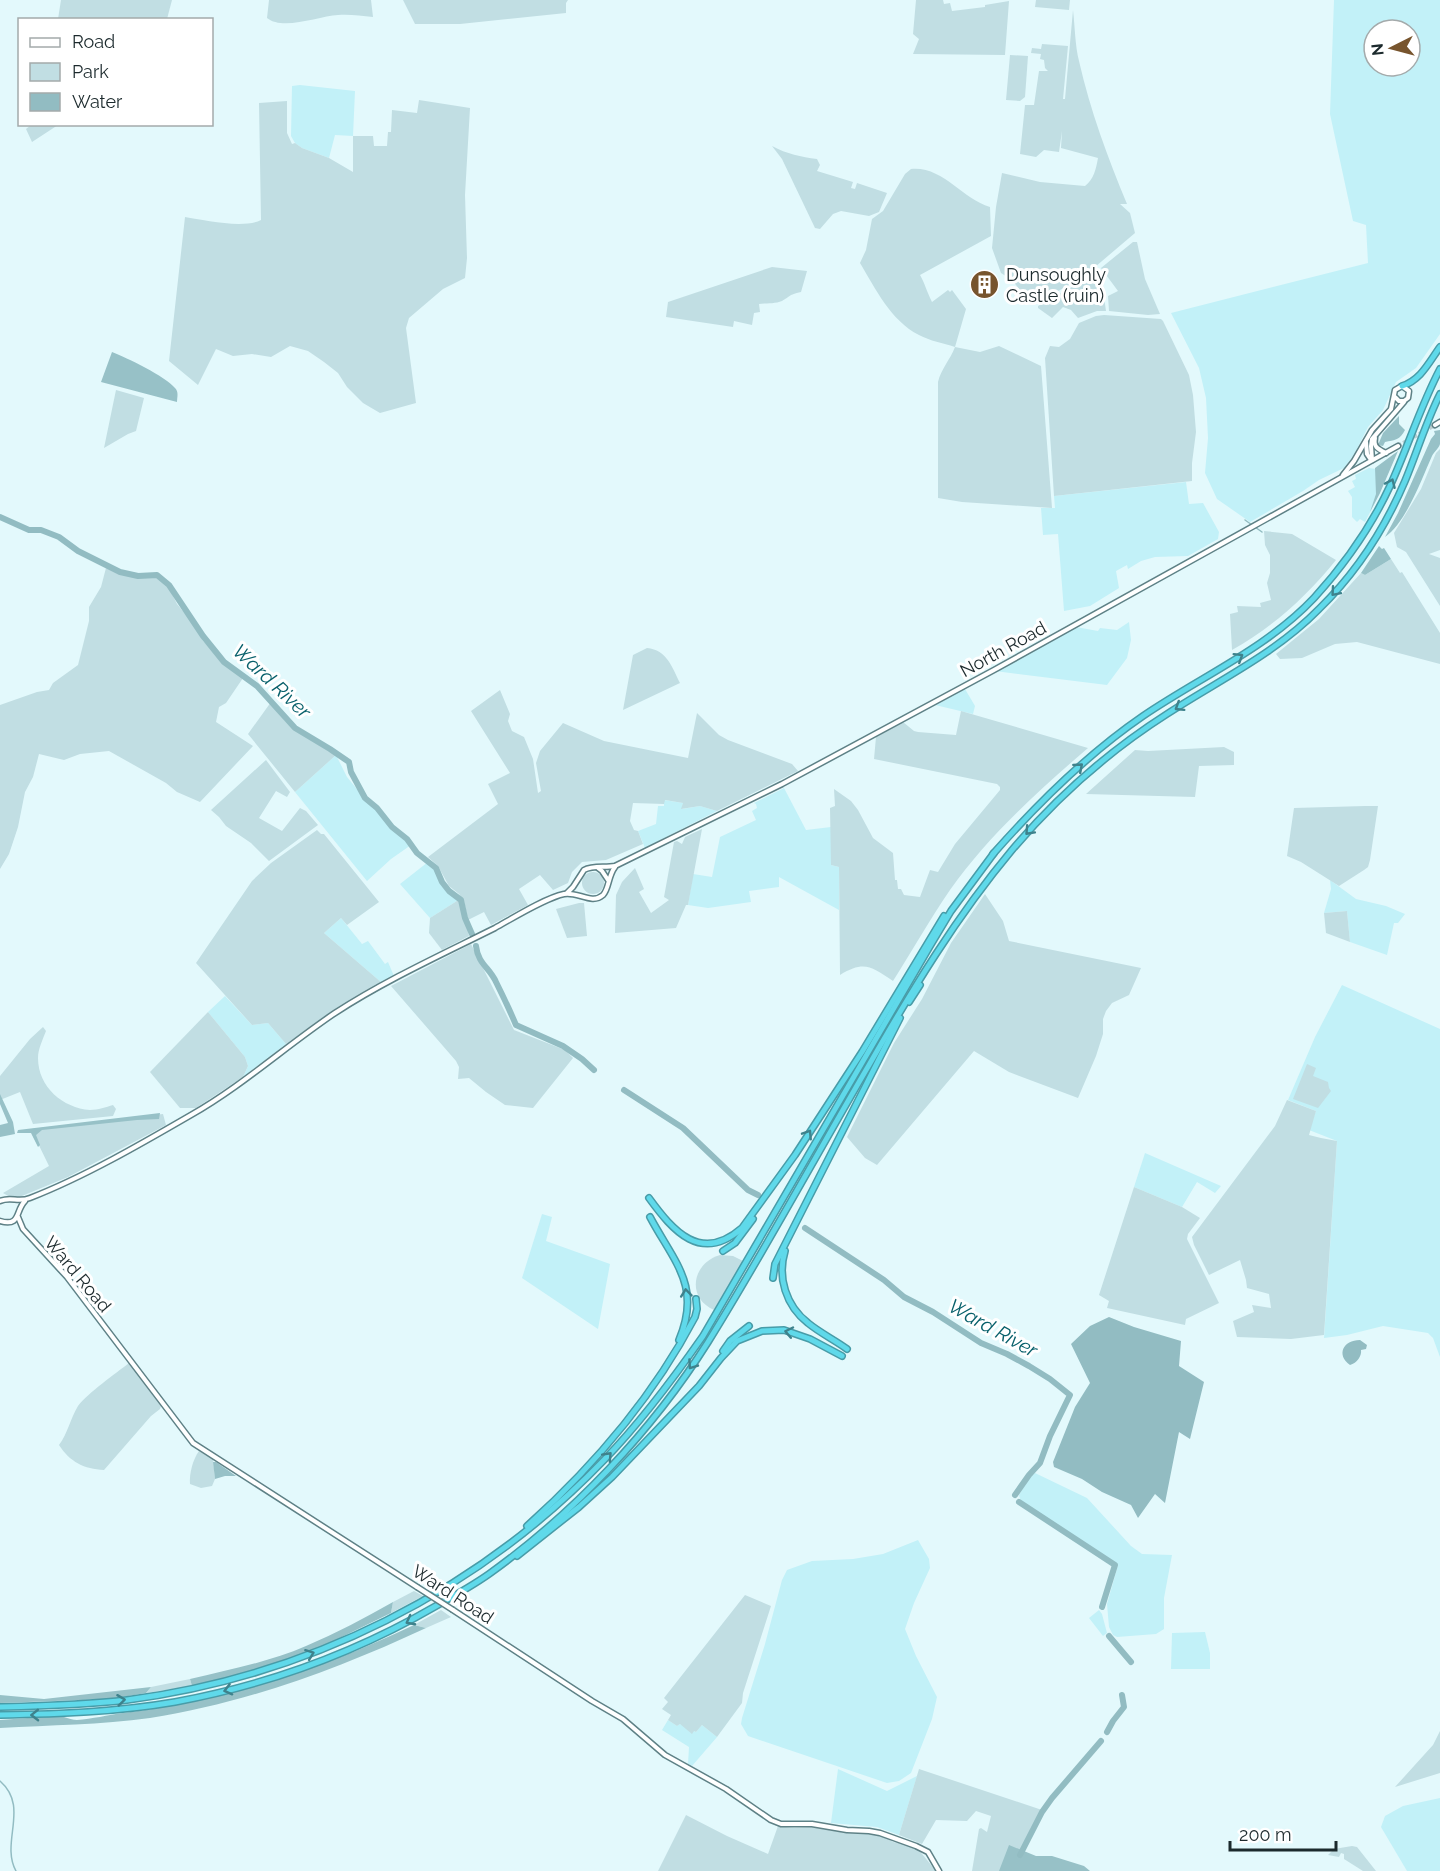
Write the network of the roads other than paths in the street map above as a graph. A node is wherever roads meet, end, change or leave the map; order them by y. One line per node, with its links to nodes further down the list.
1 (1440, 347): 3 (highway)
2 (1440, 369): 15 (highway, one-way to 2)
3 (1402, 386): 5 (main road); 6 (main road)
4 (1440, 394): 22 (highway, one-way to 22)
5 (1395, 397): 6 (main road); 10 (main road)
6 (1404, 401): 9 (main road)
7 (1440, 422): 8 (main road)
8 (1435, 425)
9 (1376, 435): 12 (main road); 13 (main road)
10 (1366, 441): 13 (main road); 14 (main road)
11 (1398, 446): 12 (main road, North Road)
12 (1386, 453): 13 (main road, North Road)
13 (1372, 460): 14 (main road, North Road)
14 (1340, 478): 16 (main road, North Road)
15 (994, 854): 23 (highway, one-way to 15); 45 (highway, one-way to 15)
16 (615, 866): 17 (main road, North Road); 18 (main road)
17 (597, 868): 18 (main road); 19 (main road)
18 (608, 880): 21 (main road)
19 (577, 882): 20 (main road); 21 (main road)
20 (567, 893): 21 (main road); 27 (main road)
21 (583, 896)
22 (959, 919): 35 (highway); 46 (highway, one-way to 46)
23 (795, 1155): 26 (highway); 37 (highway)
24 (0, 1195): 25 (main road)
25 (7, 1198): 28 (main road); 29 (main road)
26 (649, 1198)
27 (28, 1199): 29 (main road); 30 (main road)
28 (0, 1201)
29 (15, 1201): 30 (main road)
30 (19, 1210): 31 (main road)
31 (18, 1217): 34 (main road); 36 (main road, Ward Road)
32 (650, 1217): 43 (highway, one-way to 32)
33 (0, 1221): 34 (main road)
34 (12, 1222): 36 (main road, Ward Road)
35 (796, 1225): 38 (highway); 41 (highway)
36 (23, 1229): 49 (main road, Ward Road, bridge)
37 (723, 1251)
38 (773, 1278)
39 (696, 1299): 43 (highway)
40 (749, 1326): 44 (highway)
41 (847, 1349)
42 (842, 1356): 44 (highway, one-way to 44)
43 (653, 1385): 45 (highway)
44 (690, 1395): 46 (highway)
45 (467, 1574): 47 (highway, one-way to 45)
46 (487, 1575): 48 (highway, one-way to 48)
47 (0, 1707)
48 (0, 1715)
49 (939, 1871)

